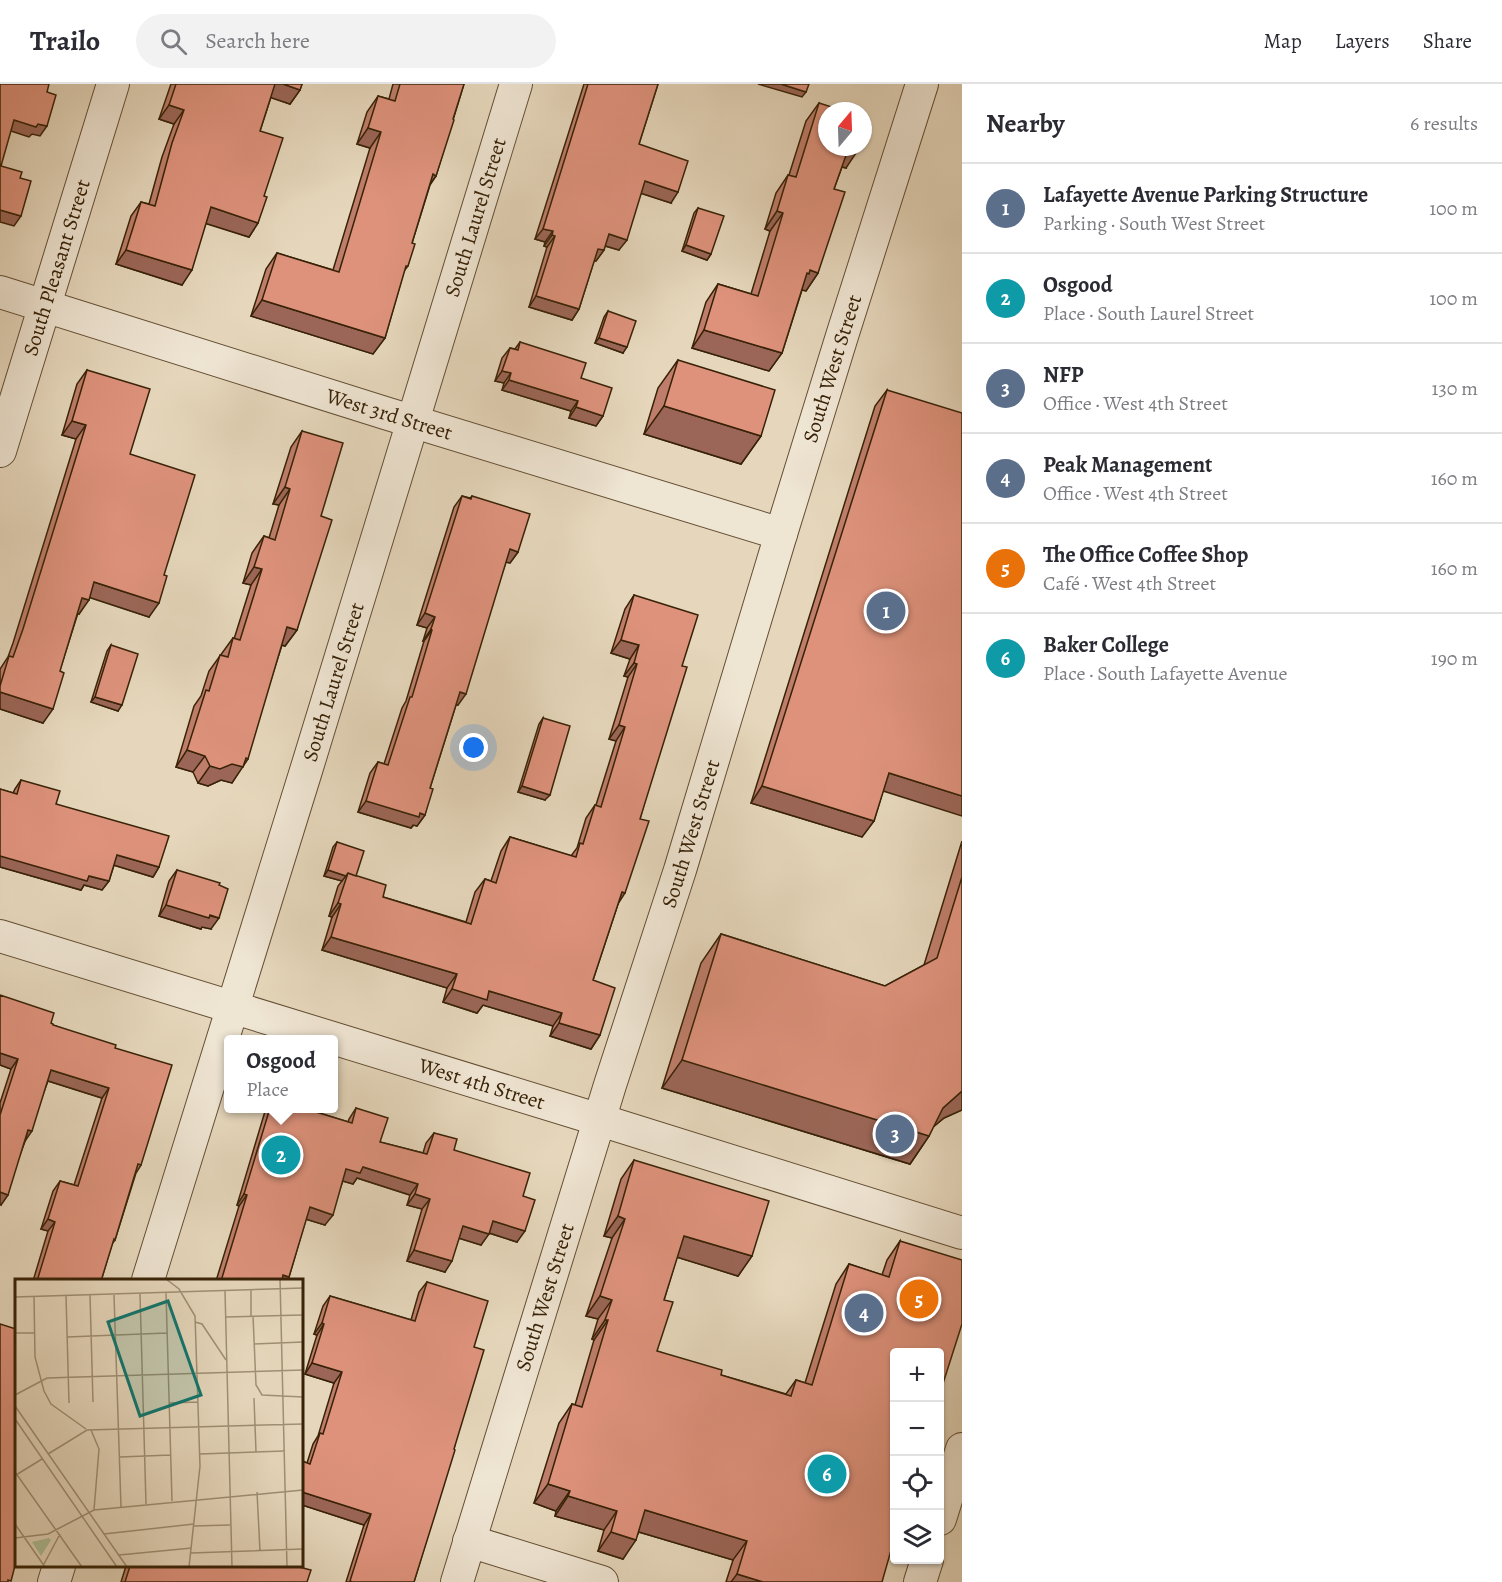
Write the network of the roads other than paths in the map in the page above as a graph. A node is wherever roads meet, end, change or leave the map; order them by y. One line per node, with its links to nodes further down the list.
1 (113, 84): 5 (street, South Pleasant Street)
2 (516, 84): 6 (street, South Laurel Street)
3 (922, 84): 8 (street, South West Street)
4 (0, 292): 5 (street, West 3rd Street)
5 (44, 306): 6 (street, West 3rd Street); 7 (street, South Pleasant Street)
6 (413, 422): 8 (street, West 3rd Street); 10 (street, South Laurel Street)
7 (0, 451)
8 (781, 534): 15 (street, South West Street)
9 (0, 936): 10 (street, West 4th Street)
10 (233, 1008): 11 (street, South Laurel Street); 12 (street, West 4th Street)
11 (225, 1035)
12 (321, 1035)
13 (224, 1037): 17 (street, South Laurel Street)
14 (338, 1040): 15 (street, West 4th Street)
15 (600, 1120): 16 (street, West 4th Street); 20 (street, South West Street)
16 (962, 1233)
17 (149, 1279)
18 (962, 1449): 19 (street)
19 (942, 1510)
20 (469, 1541): 24 (street, South West Street); 25 (street)
21 (926, 1564): 26 (street)
22 (59, 1567): 23 (street)
23 (54, 1582)
24 (457, 1582)
25 (602, 1582)
26 (920, 1582)

